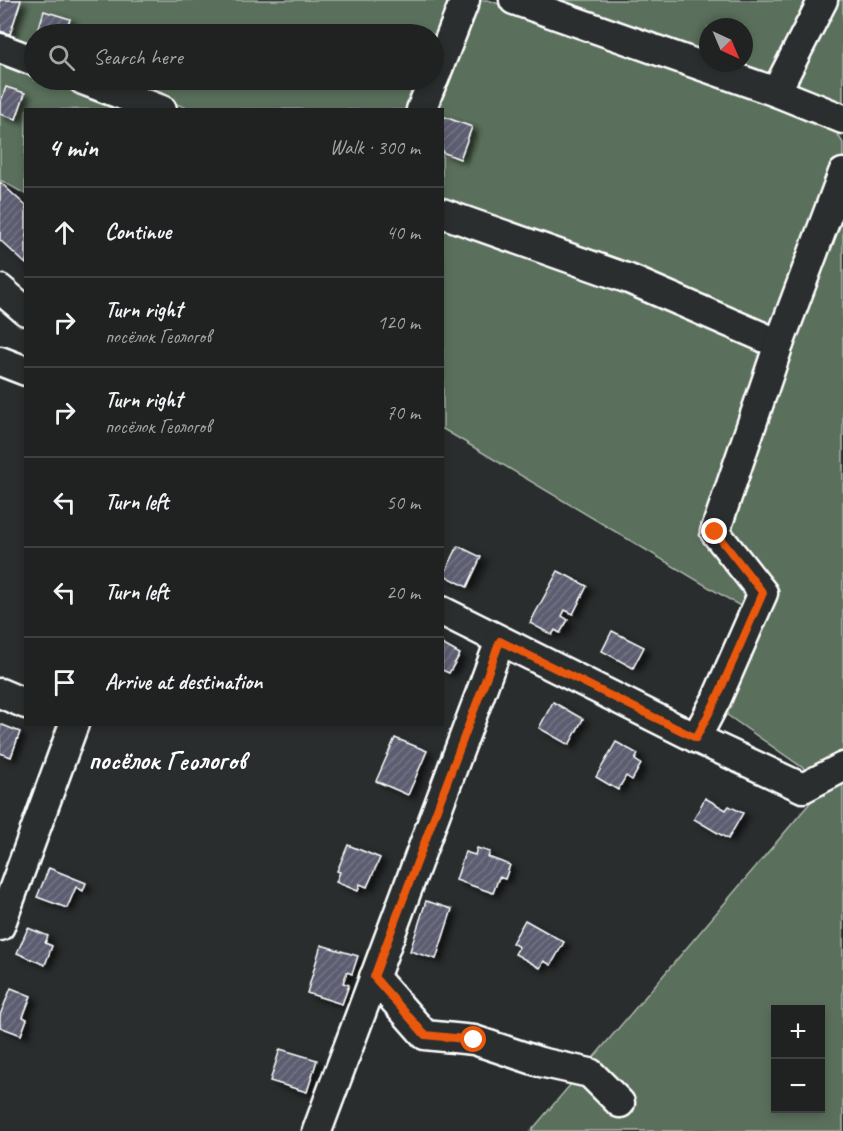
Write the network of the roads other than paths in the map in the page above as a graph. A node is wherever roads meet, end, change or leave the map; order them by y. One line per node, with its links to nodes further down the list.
1 (465, 0): 5 (street)
2 (514, 0): 9 (street)
3 (822, 0): 9 (street)
4 (0, 48): 6 (street)
5 (444, 52)
6 (24, 57)
7 (109, 90): 10 (street)
8 (429, 90): 11 (street)
9 (776, 92): 12 (street)
10 (157, 108)
11 (422, 108)
12 (843, 119)
13 (843, 173): 17 (street)
14 (444, 214): 17 (street)
15 (0, 290): 16 (street)
16 (24, 309)
17 (779, 344): 25 (street)
18 (0, 361): 19 (street)
19 (24, 370)
20 (444, 612): 21 (street)
21 (500, 641): 25 (street); 28 (street)
22 (0, 693): 23 (street)
23 (24, 703)
24 (73, 726): 27 (street)
25 (696, 738): 26 (street)
26 (843, 767)
27 (0, 926)
28 (374, 977): 29 (street); 30 (street)
29 (620, 1102)
30 (317, 1131)

